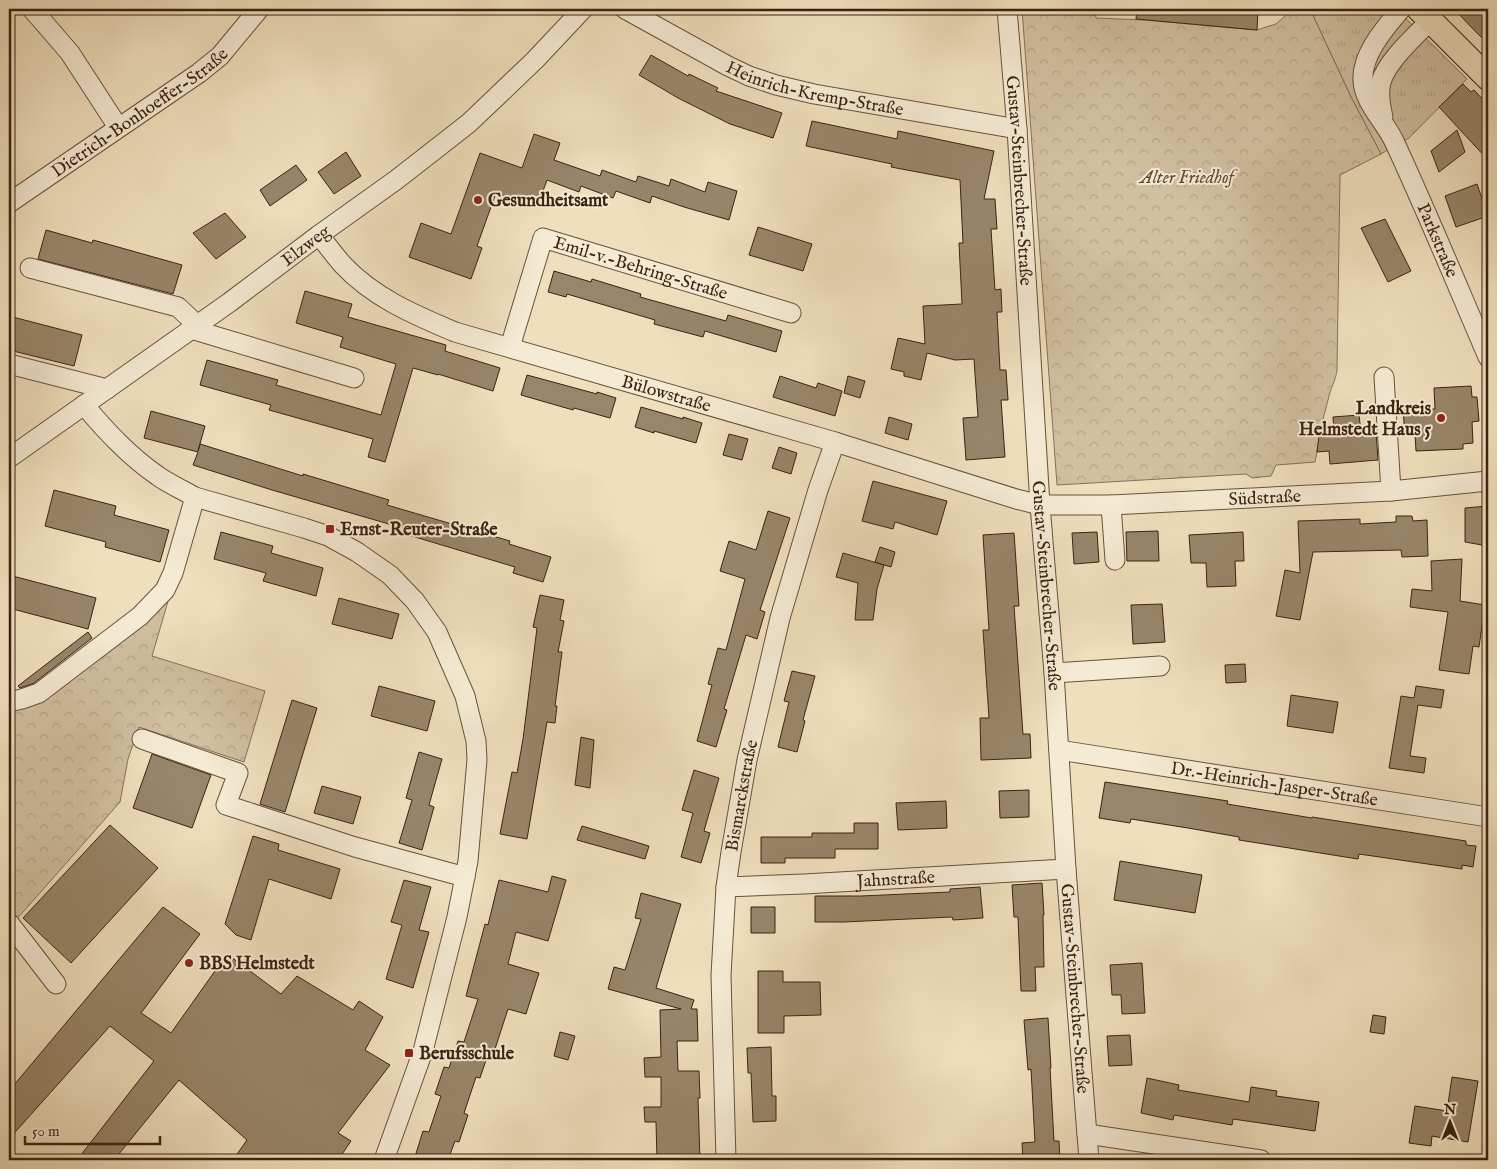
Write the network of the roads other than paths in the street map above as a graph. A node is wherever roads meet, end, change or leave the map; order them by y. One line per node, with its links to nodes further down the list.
1 (259, 9): 10 (street, Dietrich-Bonhoeffer-Straße)
2 (583, 9): 13 (street, Elzweg)
3 (625, 9): 11 (street, Heinrich-Kremp-Straße)
4 (1007, 9): 11 (street, Gustav-Steinbrecher-Straße)
5 (1401, 9): 9 (street, Parkstraße)
6 (34, 10): 10 (street)
7 (1425, 14): 8 (main road); 9 (street, Parkstraße)
8 (1488, 78)
9 (1386, 125): 18 (street, Parkstraße)
10 (118, 127): 12 (street, Dietrich-Bonhoeffer-Straße)
11 (1017, 129): 29 (street, Gustav-Steinbrecher-Straße)
12 (9, 203)
13 (319, 235): 16 (street, Elzweg); 17 (street, Bülowstraße)
14 (30, 268): 16 (street)
15 (791, 312): 17 (street, Emil-v.-Behring-Straße)
16 (194, 327): 21 (street); 22 (street, Elzweg)
17 (510, 347): 24 (street, Bülowstraße)
18 (1488, 357)
19 (9, 364): 22 (street)
20 (1384, 377): 27 (street)
21 (354, 378)
22 (107, 389): 23 (street, Elzweg)
23 (84, 405): 25 (street, Elzweg); 28 (street)
24 (835, 442): 29 (street, Bülowstraße); 40 (street, Bismarckstraße)
25 (12, 453)
26 (1488, 481): 27 (street, Südstraße)
27 (1390, 491): 30 (street, Südstraße)
28 (195, 497): 34 (street); 39 (street)
29 (1040, 505): 30 (street, Südstraße); 33 (street, Gustav-Steinbrecher-Straße)
30 (1111, 505): 31 (street)
31 (1115, 560)
32 (1160, 666): 33 (street)
33 (1054, 673): 36 (street, Gustav-Steinbrecher-Straße)
34 (9, 702)
35 (142, 739): 39 (street)
36 (1059, 750): 37 (street, Dr.-Heinrich-Jasper-Straße); 38 (street, Gustav-Steinbrecher-Straße)
37 (1488, 815)
38 (1066, 869): 40 (street, Jahnstraße); 43 (street, Gustav-Steinbrecher-Straße)
39 (465, 877): 44 (street)
40 (726, 887): 45 (street, Bismarckstraße)
41 (9, 923): 42 (street)
42 (56, 984)
43 (1088, 1134): 46 (street, Gustav-Steinbrecher-Straße); 47 (street)
44 (384, 1160)
45 (726, 1160)
46 (1089, 1160)
47 (1261, 1160)

